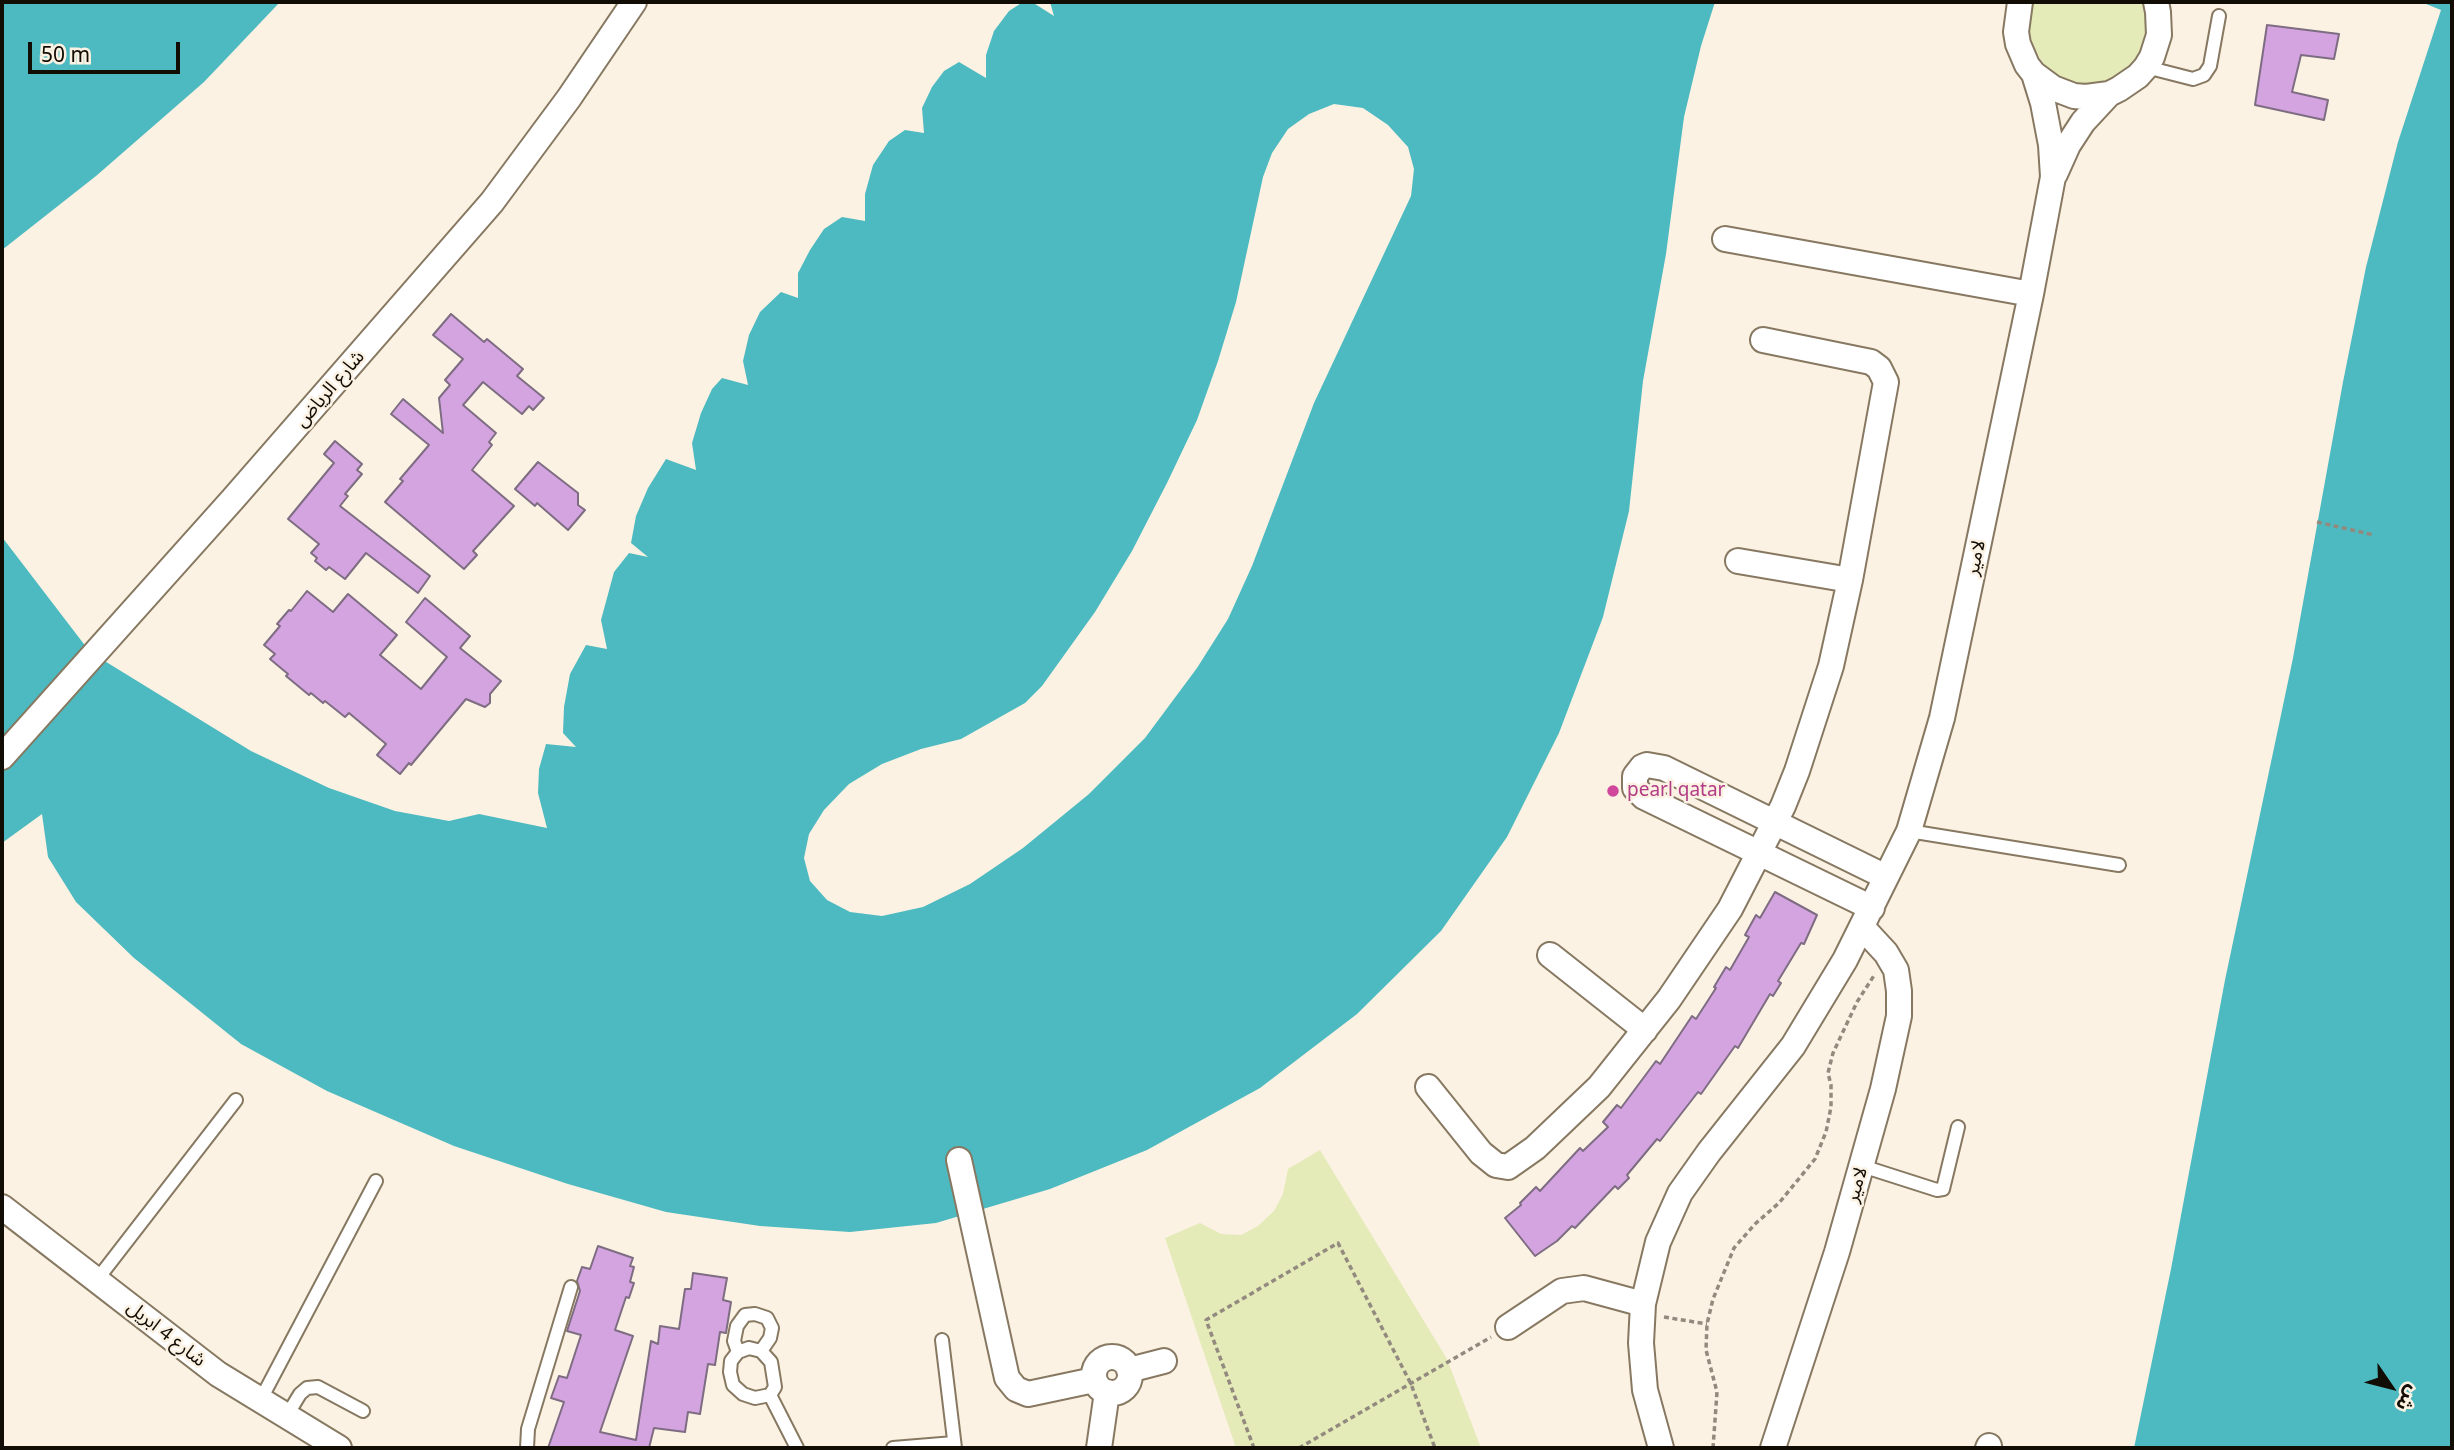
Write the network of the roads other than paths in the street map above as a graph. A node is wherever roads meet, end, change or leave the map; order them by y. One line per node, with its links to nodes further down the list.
1 (634, 2): 14 (street, شارع الرياض)
2 (2020, 2): 6 (street, لامير)
3 (2155, 2): 5 (street)
4 (2219, 16): 5 (lane)
5 (2146, 67): 7 (street, لامير)
6 (2034, 74): 7 (street); 8 (street, لامير)
7 (2109, 94): 8 (street, لامير)
8 (2053, 177): 10 (street, لامير)
9 (1725, 239): 10 (street)
10 (2031, 294): 16 (street, لامير)
11 (1763, 340): 13 (street)
12 (1738, 561): 13 (street)
13 (1850, 580): 15 (street)
14 (2, 757)
15 (1774, 823): 17 (street); 17 (street); 19 (street)
16 (1909, 831): 18 (lane); 19 (street, لامير)
17 (1759, 853): 20 (street); 22 (street)
18 (2119, 865)
19 (1886, 877): 20 (street, لامير)
20 (1867, 918): 27 (street, لامير); 32 (street, لامير)
21 (1549, 956): 22 (street)
22 (1645, 1030): 23 (street)
23 (1429, 1087)
24 (236, 1100): 30 (lane)
25 (1958, 1127): 27 (lane)
26 (959, 1160): 38 (street)
27 (1862, 1166): 50 (street, لامير)
28 (376, 1181): 40 (lane)
29 (2, 1207): 30 (street, شارع 4 ابريل)
30 (96, 1281): 40 (street, شارع 4 ابريل)
31 (571, 1287): 45 (lane)
32 (1643, 1309): 33 (street); 49 (street, لامير)
33 (1508, 1327)
34 (942, 1340): 43 (lane)
35 (761, 1351): 36 (lane); 36 (lane); 39 (lane)
36 (738, 1352): 39 (lane)
37 (1164, 1361): 38 (street)
38 (1101, 1386): 48 (street)
39 (770, 1395): 46 (lane)
40 (260, 1401): 42 (street, شارع 4 ابريل)
41 (363, 1410): 42 (lane)
42 (286, 1417): 44 (street, شارع 4 ابريل)
43 (955, 1445): 47 (lane)
44 (339, 1448)
45 (527, 1448)
46 (797, 1448)
47 (893, 1448)
48 (1099, 1448)
49 (1661, 1448)
50 (1773, 1448)

